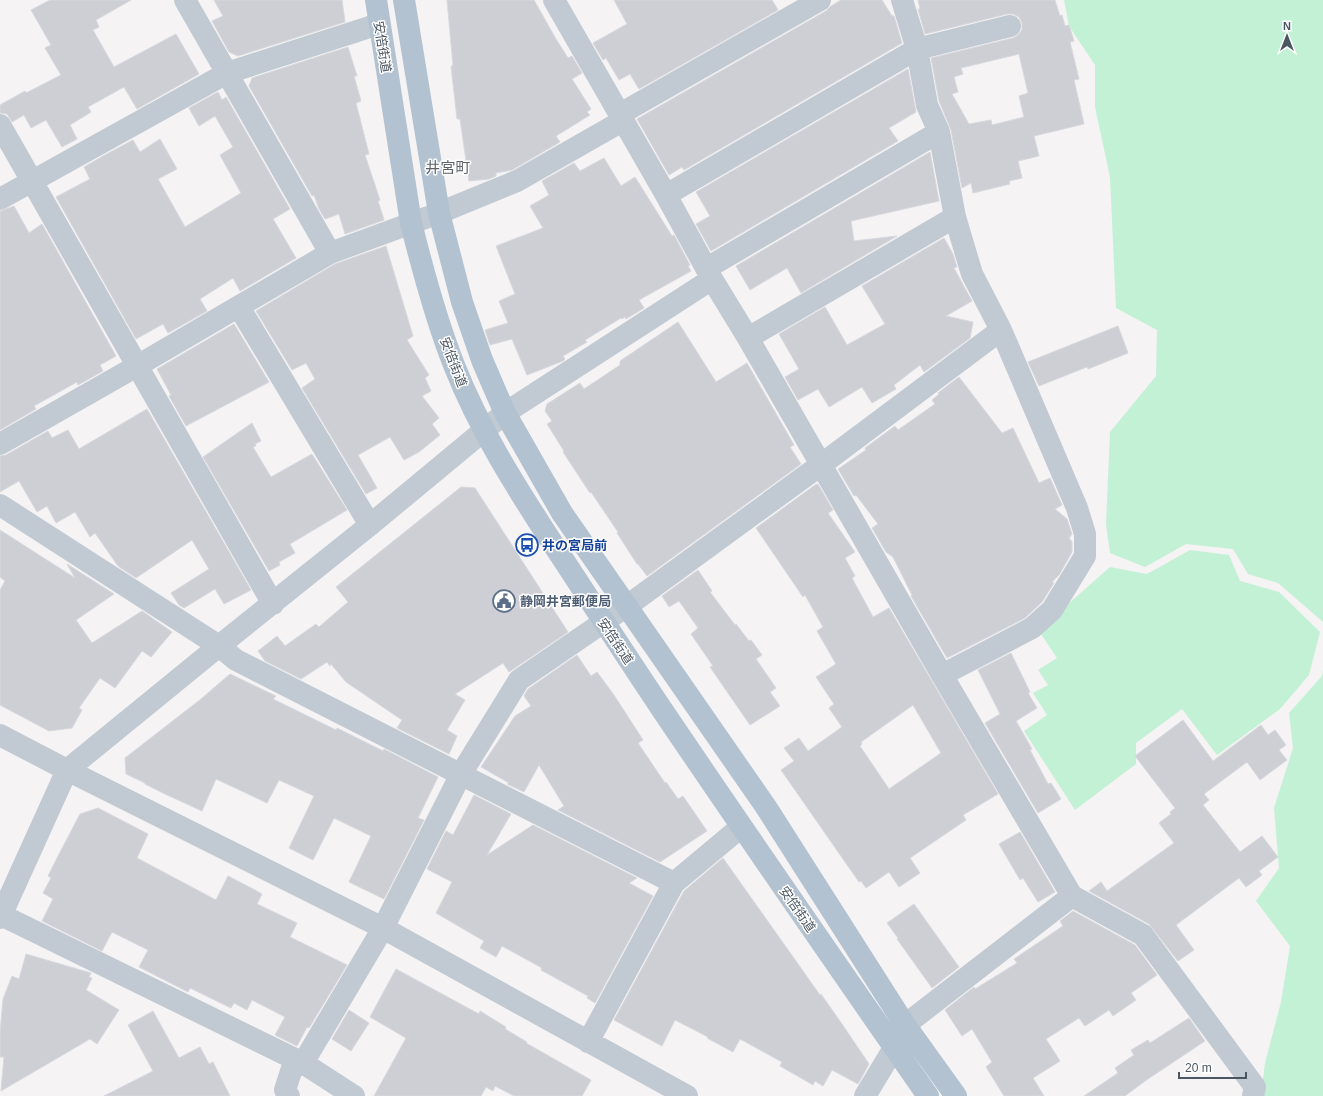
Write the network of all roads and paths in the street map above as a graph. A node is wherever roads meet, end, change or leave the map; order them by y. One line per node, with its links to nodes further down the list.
1 (185, 0): 10 (street)
2 (376, 0): 7 (main road, 安倍街道)
3 (404, 0): 17 (main road, 安倍街道)
4 (554, 0): 11 (street)
5 (820, 0): 11 (street)
6 (902, 0): 9 (street)
7 (379, 24): 10 (street); 19 (main road, 安倍街道)
8 (1010, 26): 9 (street)
9 (917, 50): 13 (street); 15 (street)
10 (227, 73): 14 (street); 20 (street)
11 (622, 117): 15 (street); 17 (street)
12 (0, 126): 14 (street)
13 (939, 132): 18 (street); 21 (street)
14 (32, 181): 16 (street); 25 (street)
15 (666, 195): 21 (street)
16 (0, 199)
17 (439, 213): 19 (street); 26 (main road, 安倍街道)
18 (955, 217): 23 (street); 24 (street)
19 (411, 223): 20 (street); 27 (main road, 安倍街道)
20 (330, 253): 22 (street)
21 (710, 274): 24 (street); 26 (street)
22 (239, 307): 25 (street); 31 (street)
23 (1001, 330): 29 (street); 36 (street)
24 (748, 338): 29 (street)
25 (137, 366): 28 (street); 32 (street)
26 (505, 413): 27 (street); 33 (main road, 安倍街道)
27 (484, 431): 31 (street); 34 (main road, 安倍街道)
28 (0, 444)
29 (822, 464): 33 (street); 36 (street)
30 (0, 505): 35 (street)
31 (370, 525): 32 (street)
32 (272, 604): 35 (street)
33 (627, 606): 34 (street); 45 (main road, 安倍街道)
34 (604, 622): 39 (street); 40 (main road, 安倍街道)
35 (219, 646): 38 (street); 39 (street)
36 (942, 675): 42 (street)
37 (0, 735): 38 (street)
38 (67, 770): 43 (street); 44 (street)
39 (461, 774): 41 (street); 44 (street)
40 (741, 827): 41 (street); 47 (main road, 安倍街道)
41 (674, 883): 46 (street)
42 (1072, 896): 45 (street); 55 (street)
43 (2, 911): 48 (street)
44 (383, 928): 46 (street); 48 (street)
45 (905, 1025): 47 (street); 54 (main road, 安倍街道)
46 (588, 1042): 51 (street)
47 (894, 1048): 52 (street); 53 (main road, 安倍街道)
48 (299, 1061): 49 (street); 50 (street)
49 (289, 1096)
50 (354, 1096)
51 (687, 1096)
52 (865, 1096)
53 (928, 1096)
54 (956, 1096)
55 (1253, 1096)

